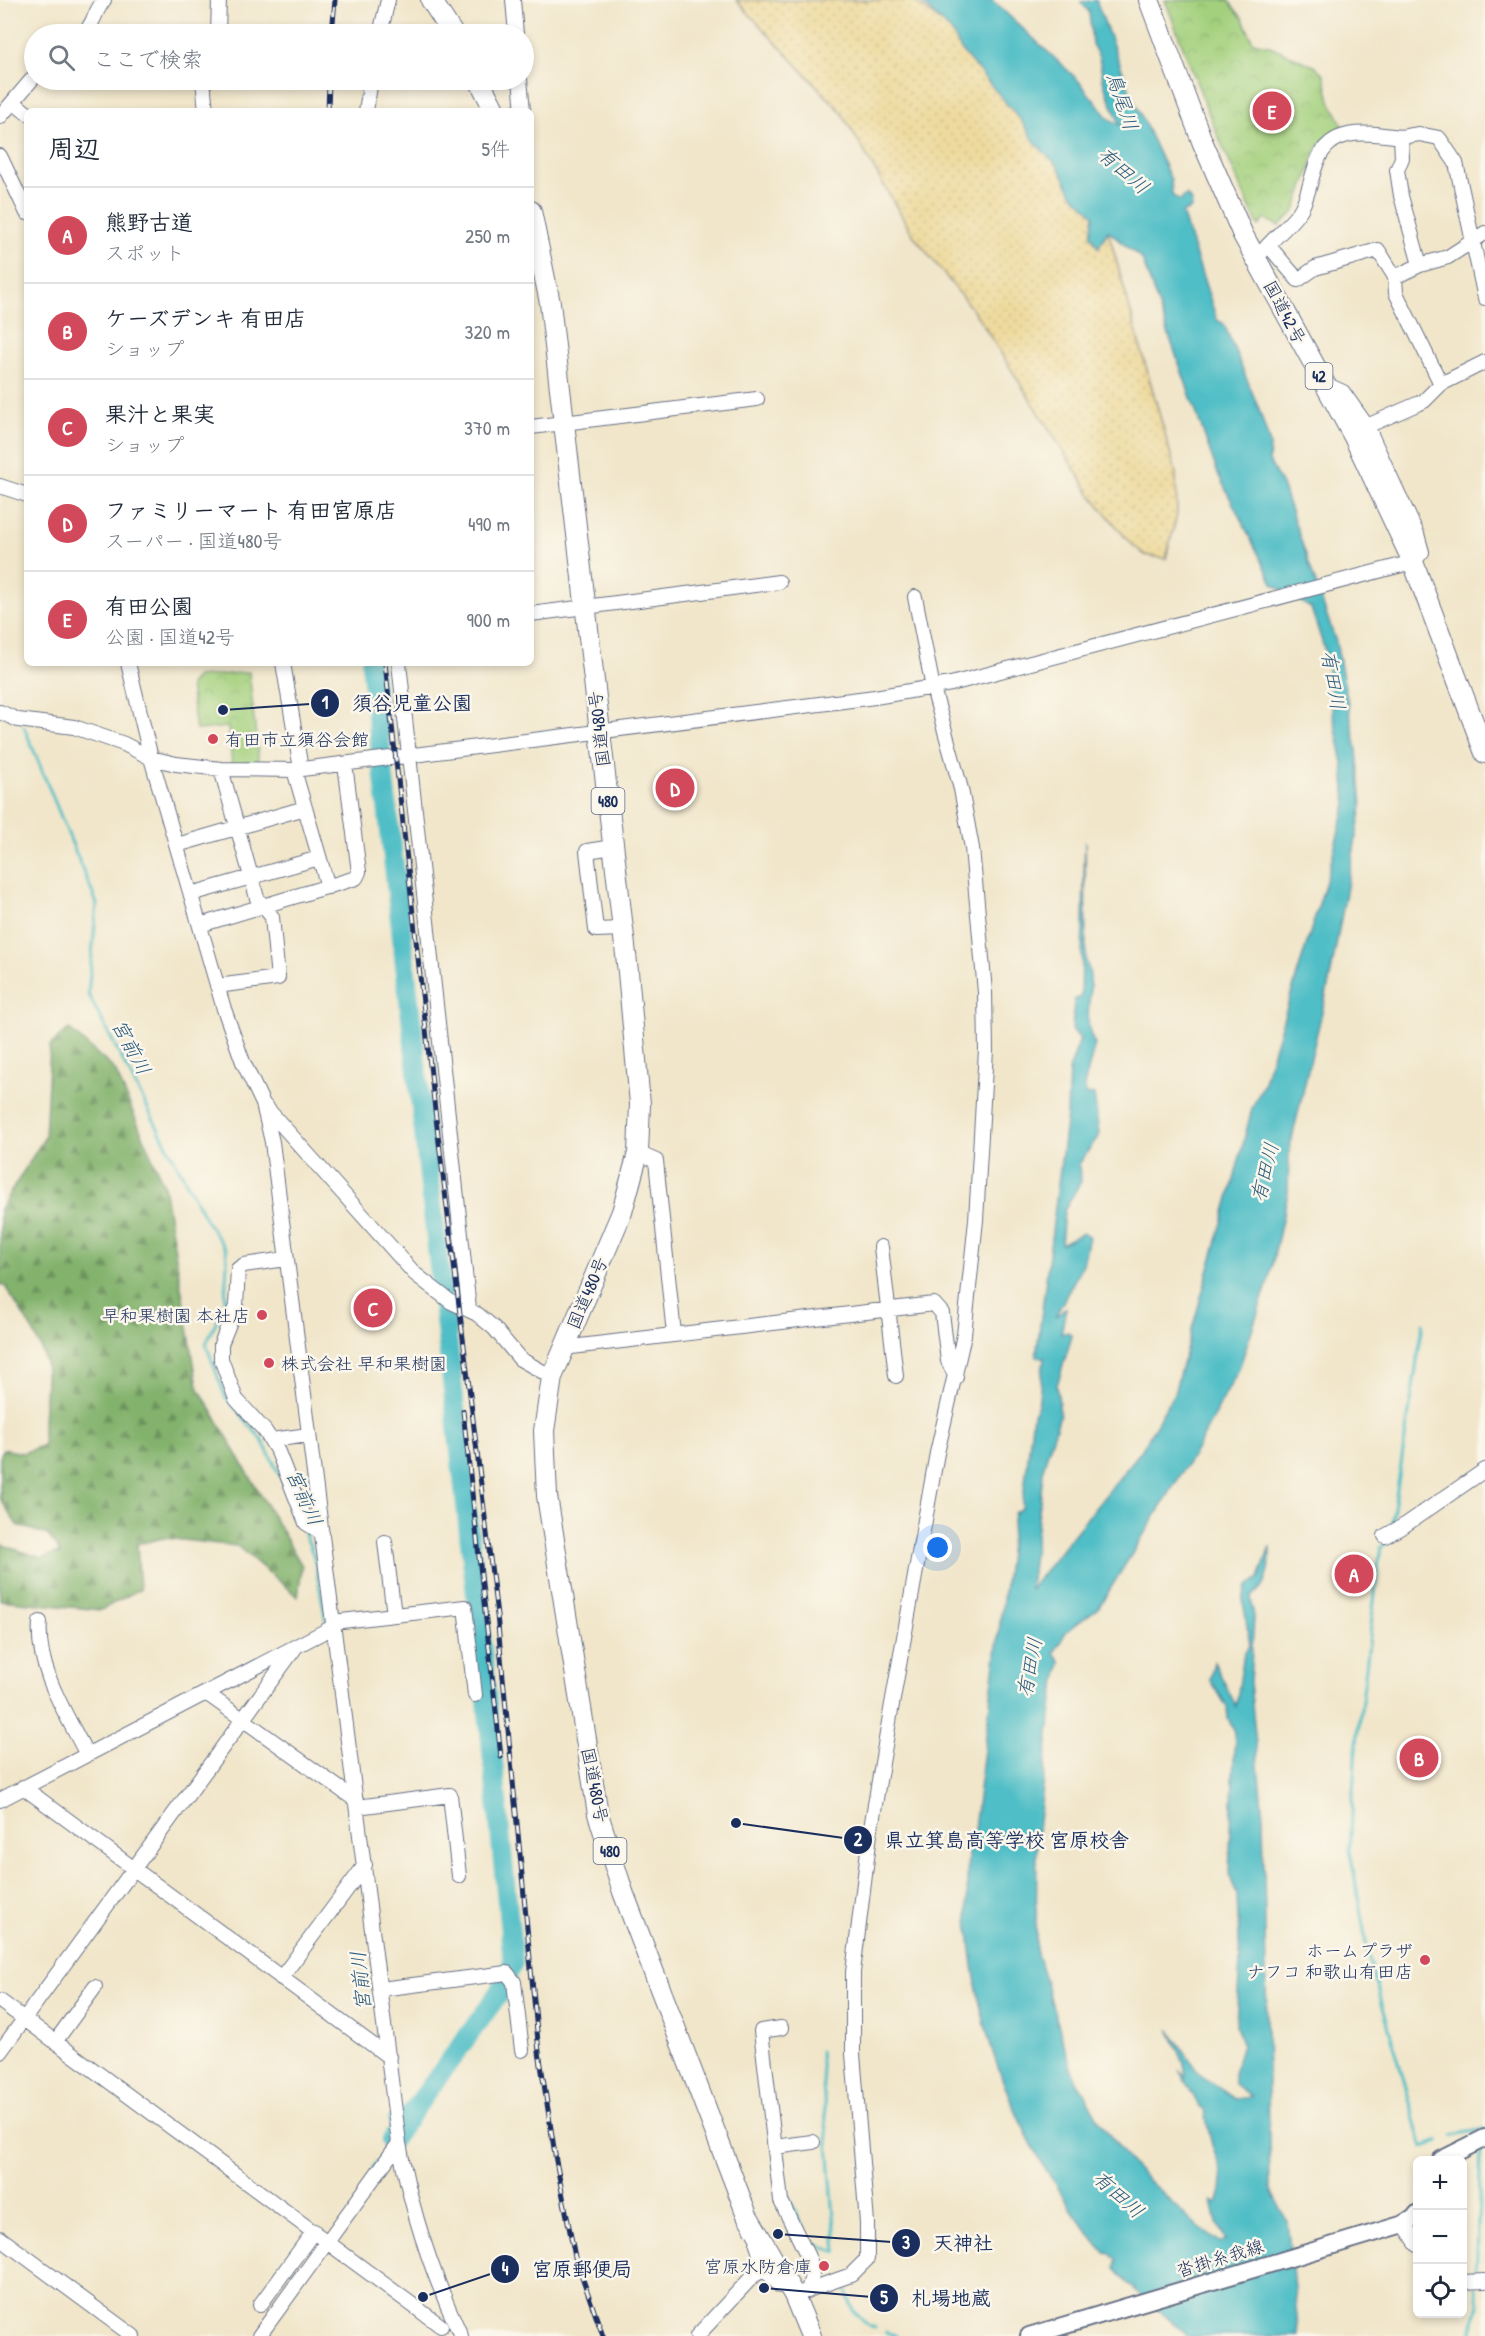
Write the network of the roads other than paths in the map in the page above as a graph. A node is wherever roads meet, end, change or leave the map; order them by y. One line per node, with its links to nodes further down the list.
1 (104, 0): 7 (street)
2 (219, 0): 8 (street)
3 (388, 0): 9 (street)
4 (431, 0): 10 (highway)
5 (513, 0): 11 (street)
6 (1149, 0): 29 (highway, 国道42号 / 42)
7 (92, 24)
8 (218, 24)
9 (382, 24)
10 (447, 24)
11 (515, 24)
12 (24, 88): 17 (street)
13 (204, 90): 18 (street)
14 (369, 90): 19 (street)
15 (484, 90): 20 (highway)
16 (521, 90): 21 (street)
17 (12, 102): 22 (street); 23 (street)
18 (206, 108)
19 (366, 108)
20 (493, 108)
21 (523, 108)
22 (24, 111)
23 (0, 117)
24 (1401, 137): 28 (street); 29 (street); 30 (street)
25 (0, 156): 26 (street)
26 (24, 207)
27 (534, 227): 37 (highway, 国道480号 / 480)
28 (1479, 236): 30 (street); 32 (street)
29 (1262, 252): 31 (street); 34 (highway, 国道42号 / 42)
30 (1420, 265): 31 (street)
31 (1395, 277): 35 (street)
32 (1485, 298)
33 (1485, 362): 35 (street)
34 (1323, 383): 38 (street); 42 (highway, 国道42号 / 42)
35 (1441, 384): 38 (street)
36 (757, 399): 37 (street)
37 (564, 423): 39 (street); 45 (highway, 国道480号 / 480)
38 (1367, 426): 42 (street)
39 (534, 427)
40 (0, 486): 41 (street)
41 (24, 494)
42 (1413, 562): 50 (street); 53 (highway, 国道42号 / 42)
43 (778, 582): 45 (street)
44 (915, 597): 50 (street)
45 (586, 607): 46 (street); 52 (highway, 国道480号 / 480)
46 (534, 614)
47 (129, 666): 55 (street)
48 (283, 666): 57 (street)
49 (399, 666): 54 (street)
50 (933, 688): 52 (street); 81 (street)
51 (0, 712): 55 (street)
52 (600, 731): 54 (street); 62 (highway, 国道480号 / 480)
53 (1485, 753)
54 (413, 755): 56 (street); 76 (street)
55 (151, 758): 58 (street); 61 (street)
56 (345, 764): 57 (street); 65 (street)
57 (298, 769): 58 (street); 59 (street)
58 (221, 770): 60 (street)
59 (305, 808): 60 (street); 63 (street)
60 (238, 828): 61 (street); 64 (street)
61 (177, 846): 66 (street)
62 (613, 847): 69 (highway, 国道480号 / 480); 69 (street)
63 (319, 858): 64 (street); 65 (street)
64 (251, 877): 66 (street); 67 (street)
65 (328, 887): 67 (street)
66 (191, 894): 68 (street)
67 (263, 906): 68 (street); 70 (street)
68 (200, 926): 70 (street)
69 (623, 929): 72 (highway, 国道480号 / 480)
70 (218, 986): 71 (street)
71 (263, 1104): 74 (street); 76 (street)
72 (638, 1153): 77 (street); 78 (highway, 国道480号 / 480)
73 (881, 1247): 75 (street)
74 (286, 1259): 82 (street); 83 (street)
75 (890, 1308): 77 (street); 79 (street); 81 (street)
76 (469, 1309): 80 (street)
77 (674, 1334): 78 (street)
78 (563, 1348): 80 (highway, 国道480号 / 480)
79 (896, 1376)
80 (552, 1377): 117 (highway, 国道480号 / 480)
81 (956, 1377): 127 (street)
82 (309, 1435): 83 (street); 85 (street)
83 (271, 1440): 85 (street)
84 (1485, 1470): 86 (street)
85 (322, 1533): 90 (street)
86 (1385, 1536)
87 (385, 1542): 88 (street)
88 (394, 1615): 90 (street); 93 (street)
89 (40, 1622): 95 (street)
90 (333, 1625): 91 (street); 98 (street)
91 (295, 1648): 92 (street); 94 (street)
92 (206, 1693): 94 (street); 95 (street)
93 (475, 1695)
94 (243, 1720): 98 (street); 100 (street)
95 (87, 1755): 96 (street)
96 (23, 1788): 97 (street); 100 (street)
97 (0, 1800)
98 (357, 1804): 99 (street); 101 (street)
99 (365, 1864): 102 (street); 104 (street)
100 (134, 1870): 102 (street); 106 (street)
101 (459, 1876)
102 (281, 1978): 111 (street)
103 (95, 1987): 108 (street)
104 (381, 1989): 109 (street); 111 (street)
105 (0, 2001): 106 (street)
106 (24, 2019): 108 (street); 110 (street)
107 (781, 2028): 115 (street)
108 (55, 2042): 120 (street)
109 (522, 2050)
110 (0, 2052)
111 (389, 2057): 114 (street)
112 (1485, 2138): 116 (main road)
113 (813, 2142): 115 (street)
114 (399, 2143): 123 (street); 130 (street)
115 (775, 2147): 127 (street)
116 (1448, 2156)
117 (747, 2215): 124 (street); 127 (highway, 国道480号 / 480)
118 (1413, 2216): 119 (main road, 沓掛糸我線)
119 (1399, 2225): 122 (street); 140 (main road, 沓掛糸我線)
120 (314, 2231): 123 (street); 128 (street)
121 (0, 2238): 131 (street)
122 (1413, 2240)
123 (329, 2242): 132 (street); 135 (street)
124 (764, 2269): 129 (street); 138 (street)
125 (1485, 2281): 126 (street)
126 (1467, 2282)
127 (801, 2293): 129 (highway, 国道480号 / 480)
128 (260, 2305)
129 (803, 2316): 139 (highway, 国道480号 / 480)
130 (453, 2318): 132 (street); 137 (street)
131 (117, 2324): 133 (street); 134 (street)
132 (441, 2326): 136 (street)
133 (108, 2336)
134 (133, 2336)
135 (259, 2336)
136 (429, 2336)
137 (462, 2336)
138 (696, 2336)
139 (811, 2336)
140 (1029, 2336)

